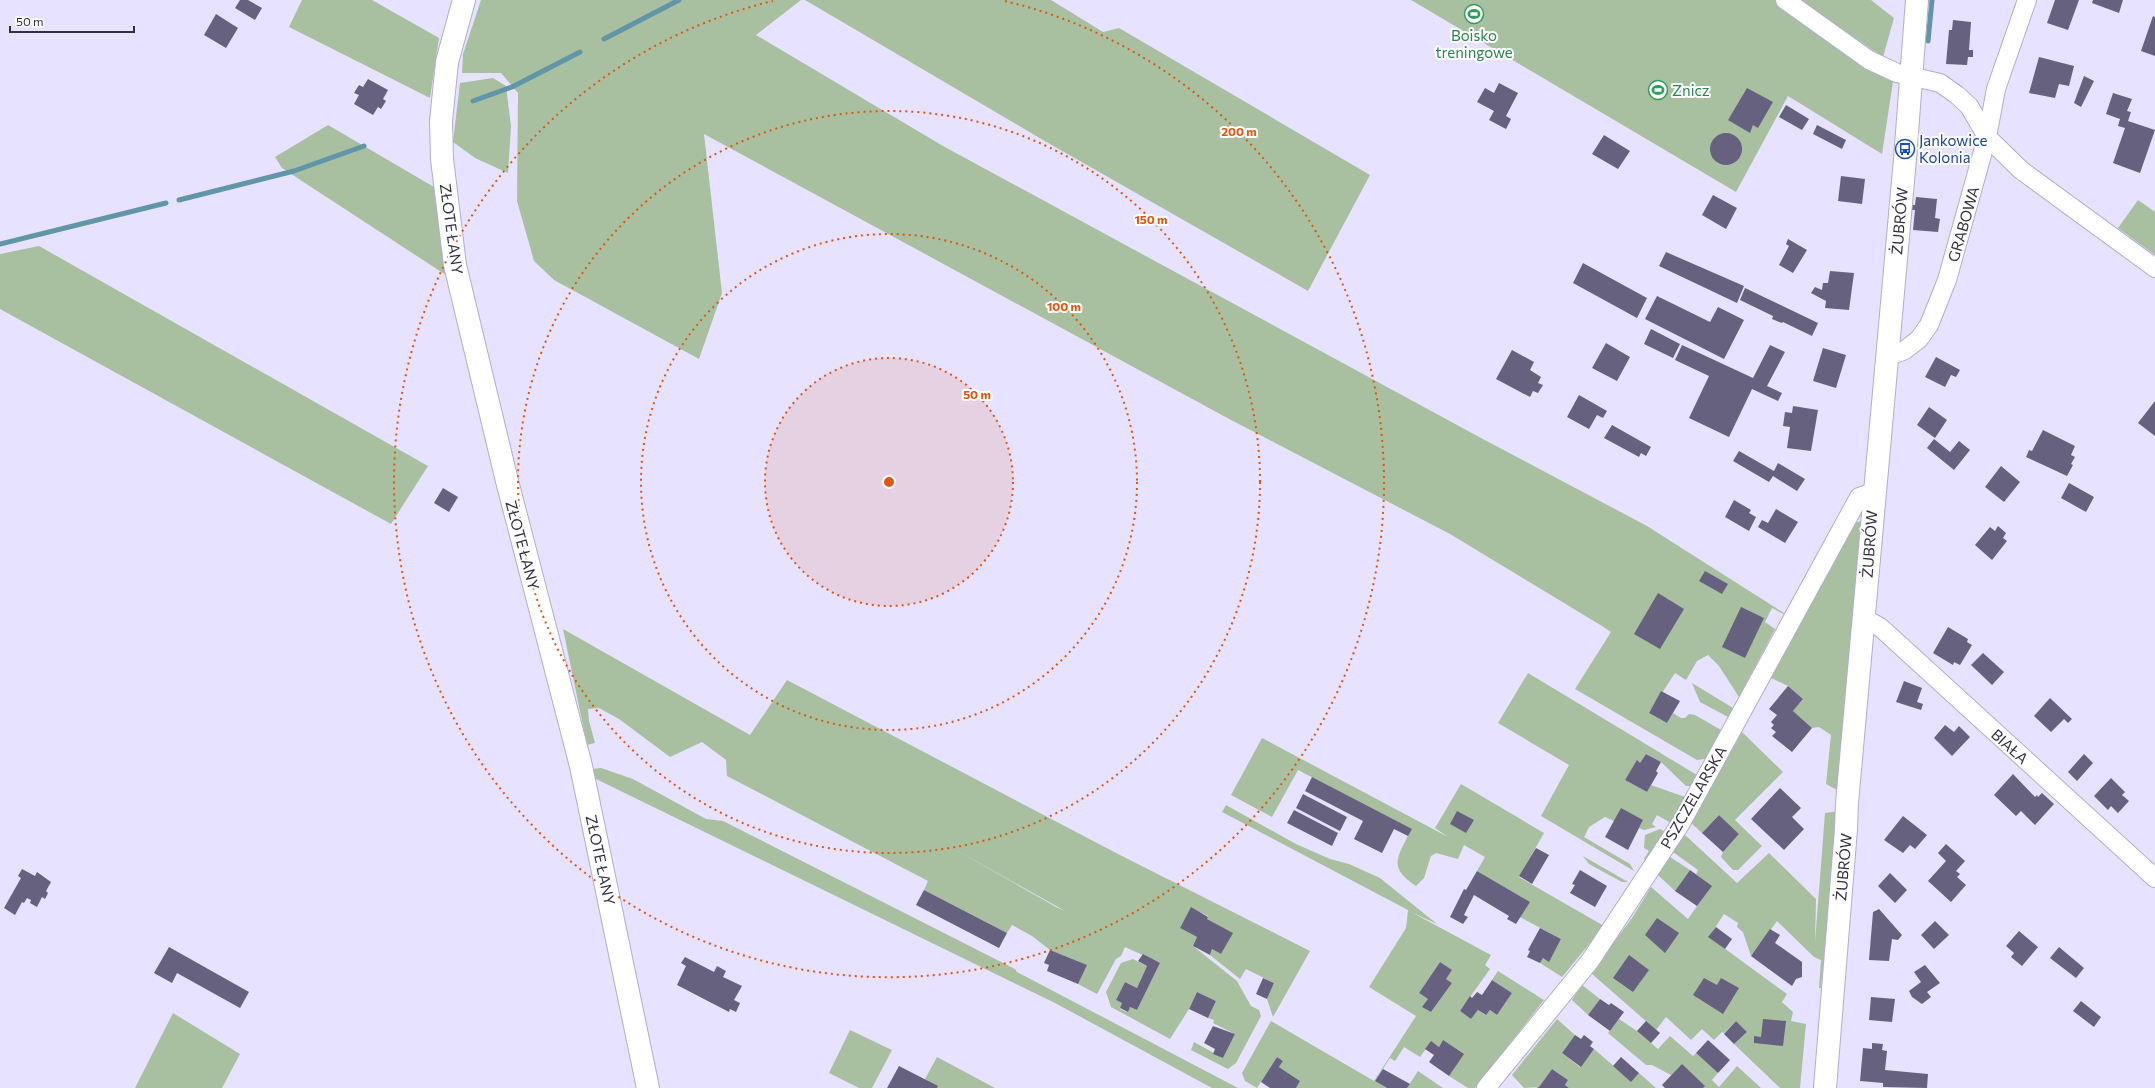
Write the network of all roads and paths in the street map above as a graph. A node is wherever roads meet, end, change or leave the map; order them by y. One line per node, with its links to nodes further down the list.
1 (464, 0): 12 (street, ZŁOTE ŁANY)
2 (1785, 0): 5 (street)
3 (1916, 0): 5 (street, ŻUBRÓW)
4 (2027, 0): 6 (street, GRABOWA)
5 (1910, 76): 6 (street); 8 (street, ŻUBRÓW)
6 (1987, 137): 7 (street); 8 (street, GRABOWA)
7 (2155, 268)
8 (1887, 356): 9 (street, ŻUBRÓW)
9 (1874, 492): 10 (street, ŻUBRÓW); 13 (street, PSZCZELARSKA)
10 (1864, 618): 11 (street, BIAŁA); 14 (street, ŻUBRÓW)
11 (2155, 878)
12 (648, 1088)
13 (1486, 1088)
14 (1825, 1088)

